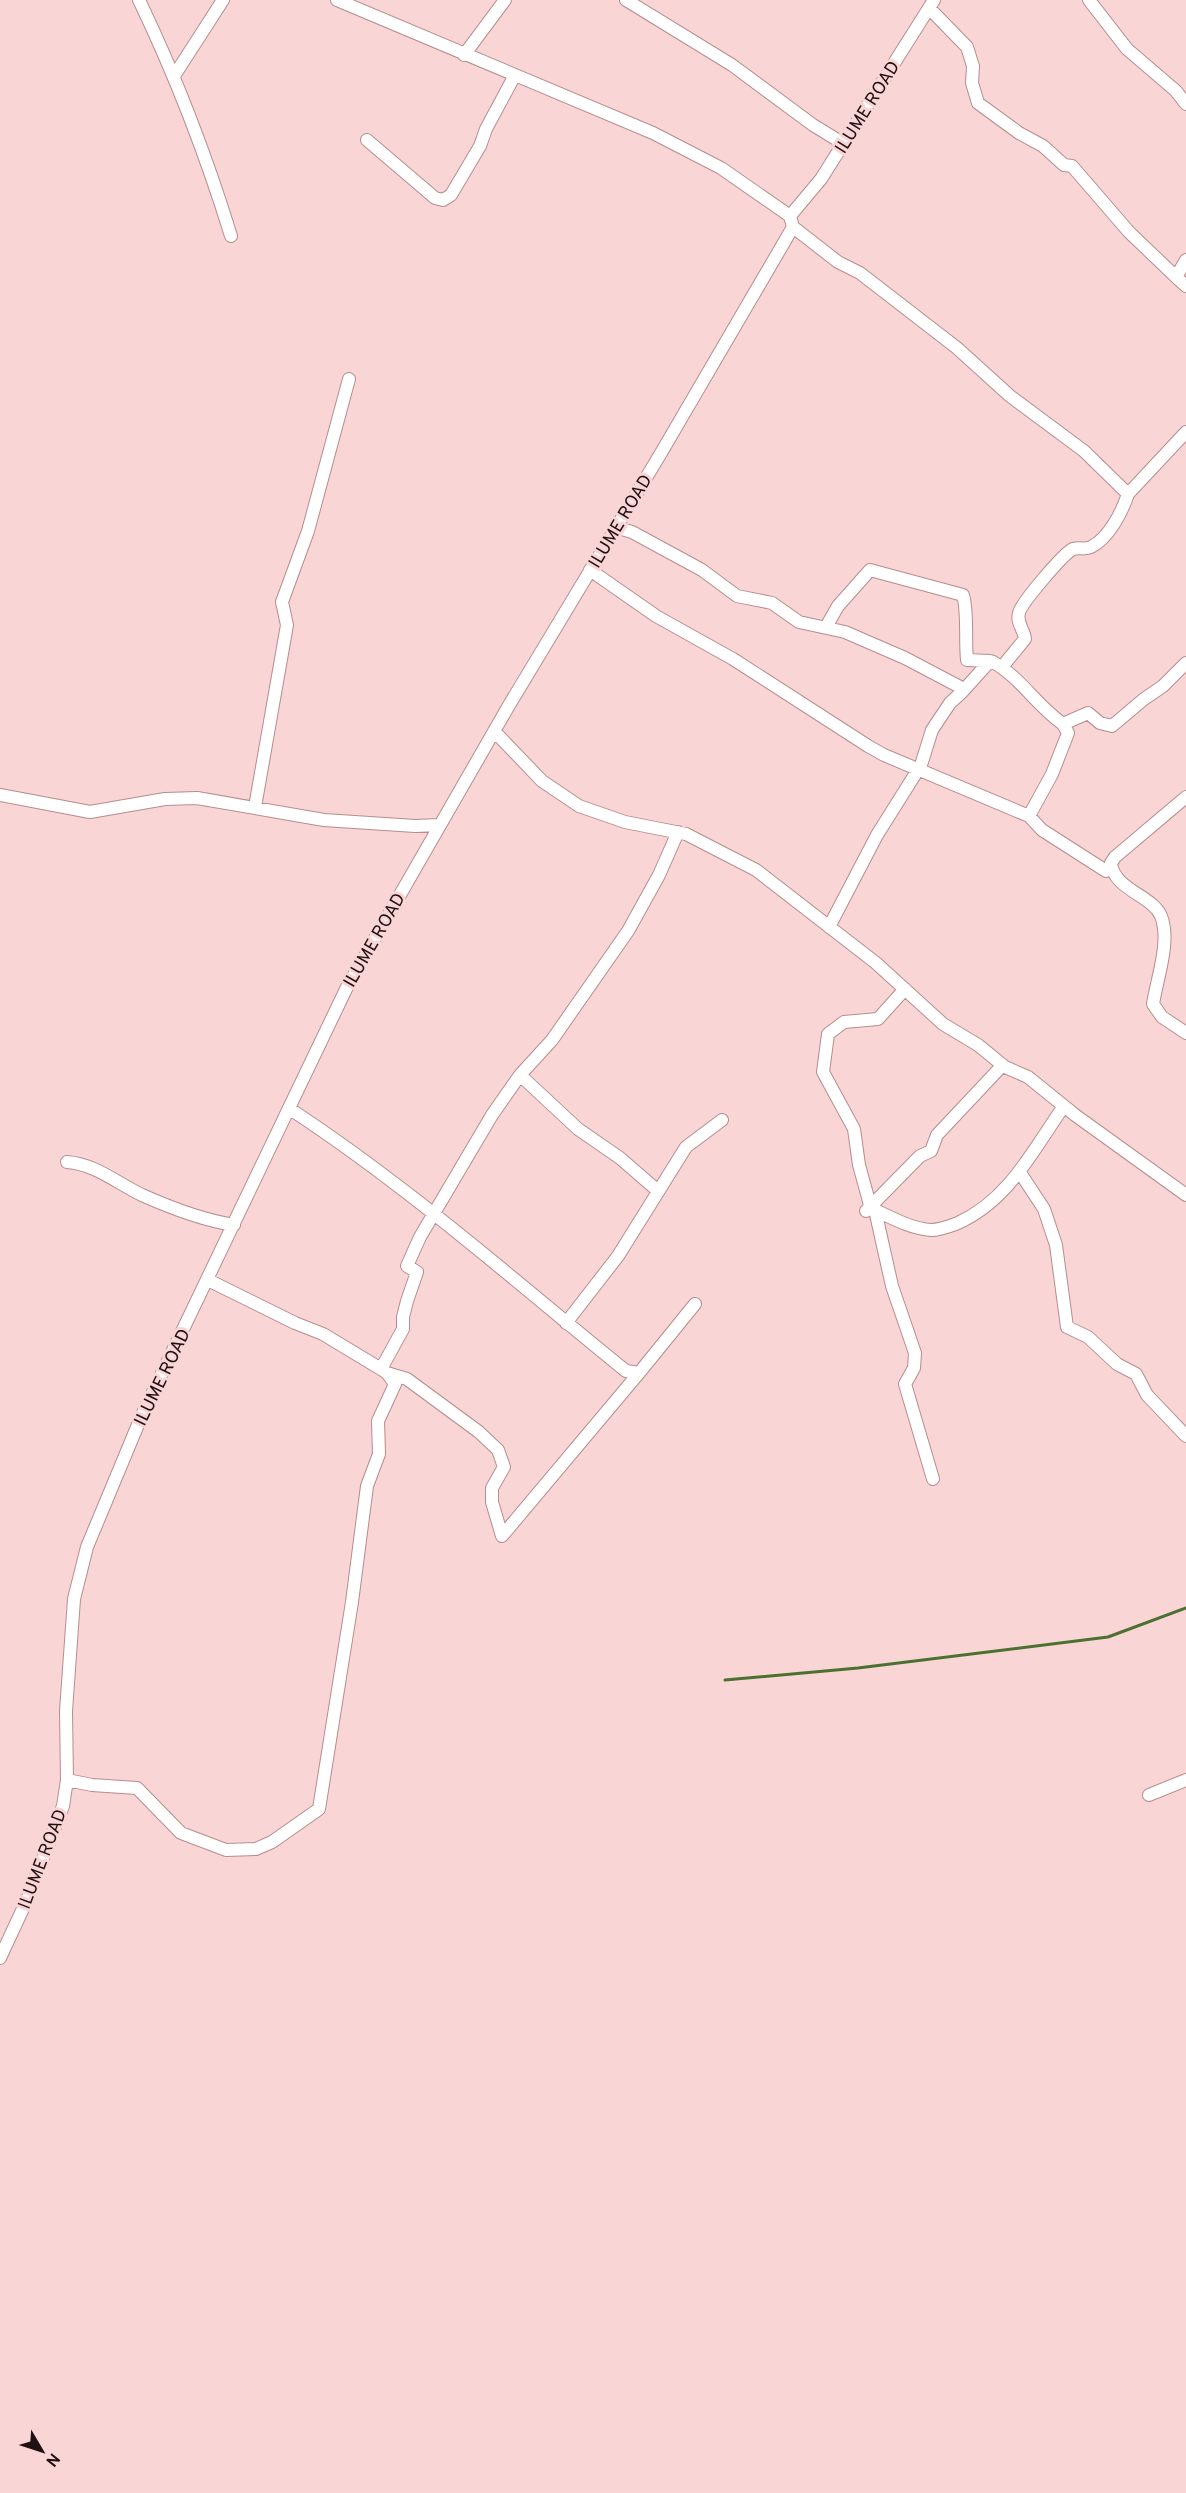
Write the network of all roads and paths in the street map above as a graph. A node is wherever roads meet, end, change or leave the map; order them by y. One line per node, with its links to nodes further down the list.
1 (139, 0): 10 (street)
2 (223, 0): 10 (street)
3 (337, 0): 8 (street)
4 (505, 0): 8 (street)
5 (626, 0): 13 (street)
6 (1089, 0): 11 (street)
7 (932, 4): 13 (street, ILUME ROAD); 17 (street)
8 (464, 55): 9 (street)
9 (515, 75): 12 (street); 14 (street)
10 (174, 76): 15 (street)
11 (1186, 104)
12 (367, 140)
13 (844, 144): 14 (street, ILUME ROAD)
14 (792, 221): 21 (street); 22 (street, ILUME ROAD)
15 (231, 236)
16 (1186, 260): 17 (street)
17 (1176, 277): 18 (street)
18 (1186, 286)
19 (349, 379): 34 (street)
20 (1186, 432): 21 (street)
21 (1128, 494): 27 (street)
22 (615, 527): 23 (street, ILUME ROAD); 24 (street)
23 (590, 570): 30 (street, ILUME ROAD); 31 (street)
24 (826, 627): 25 (street); 28 (street)
25 (990, 661): 27 (street); 28 (street)
26 (1186, 663): 29 (street)
27 (1002, 667): 29 (street)
28 (962, 692): 31 (street)
29 (1063, 723): 35 (street)
30 (494, 731): 36 (street, ILUME ROAD); 37 (street)
31 (918, 770): 35 (street); 39 (street)
32 (0, 795): 34 (street)
33 (1186, 797): 41 (street)
34 (255, 807): 36 (street)
35 (1029, 816): 38 (street)
36 (440, 825): 45 (street, ILUME ROAD)
37 (678, 832): 39 (street); 43 (street)
38 (1107, 871)
39 (829, 927): 40 (street)
40 (906, 989): 44 (street); 51 (street)
41 (1186, 1032)
42 (999, 1069): 51 (street)
43 (520, 1075): 49 (street); 52 (street)
44 (1064, 1106): 48 (street); 50 (street)
45 (290, 1109): 52 (street); 53 (street, ILUME ROAD)
46 (722, 1120): 49 (street)
47 (67, 1162): 53 (street)
48 (1019, 1171): 51 (street); 59 (street)
49 (658, 1191): 56 (street)
50 (1186, 1195)
51 (870, 1209): 60 (street)
52 (434, 1214): 56 (street); 57 (street)
53 (234, 1225): 54 (street, ILUME ROAD)
54 (208, 1280): 57 (street); 61 (street, ILUME ROAD)
55 (695, 1304): 58 (street)
56 (566, 1323): 58 (street)
57 (384, 1371): 58 (street); 61 (street)
58 (639, 1372)
59 (1186, 1436)
60 (933, 1479)
61 (68, 1780): 64 (street, ILUME ROAD)
62 (1186, 1780): 63 (street)
63 (1149, 1795)
64 (0, 1958)

